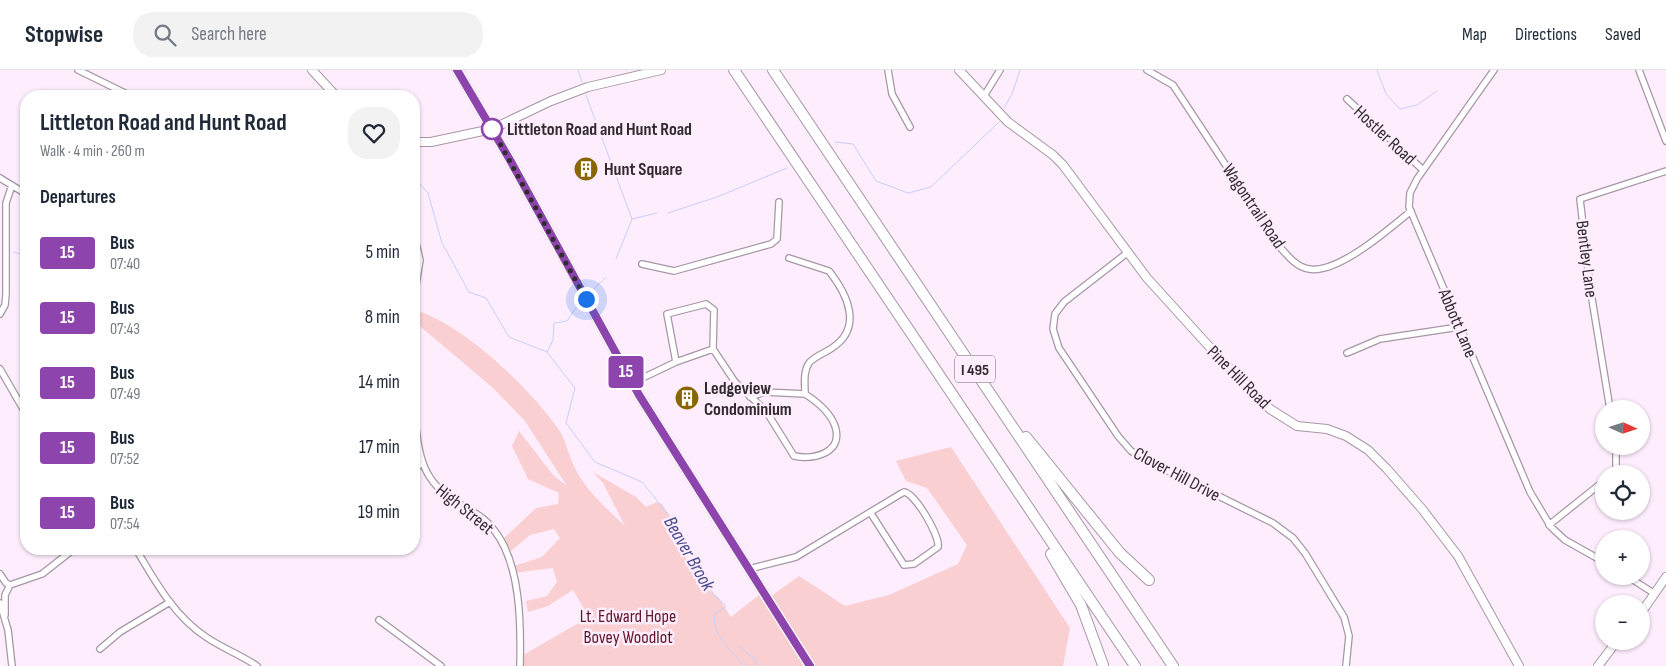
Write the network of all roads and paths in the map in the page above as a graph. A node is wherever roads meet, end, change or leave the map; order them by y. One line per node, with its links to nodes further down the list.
1 (78, 70): 13 (street)
2 (312, 70): 14 (street)
3 (457, 70): 18 (main road)
4 (661, 70): 18 (street)
5 (734, 70): 44 (highway, I 495)
6 (773, 70): 42 (highway, I 495)
7 (888, 70): 17 (street)
8 (959, 70): 15 (street, Pine Hill Road)
9 (1000, 70): 15 (street)
10 (1147, 70): 27 (street, Wagontrail Road)
11 (1494, 70): 21 (street, Abbott Lane)
12 (1638, 70): 19 (street)
13 (119, 90)
14 (330, 90)
15 (984, 96): 28 (street, Pine Hill Road)
16 (1347, 100): 21 (street, Hostler Road)
17 (910, 128)
18 (492, 129): 20 (street); 37 (main road)
19 (1666, 141)
20 (420, 142)
21 (1423, 170): 27 (street, Abbott Lane)
22 (1666, 171): 40 (street, Bentley Lane)
23 (0, 178): 24 (street)
24 (12, 185): 25 (street); 31 (street)
25 (20, 190)
26 (779, 202): 30 (street)
27 (1411, 211): 32 (street, Abbott Lane)
28 (1127, 253): 75 (street, Clover Hill Drive); 76 (street, Pine Hill Road)
29 (789, 258): 38 (street)
30 (642, 264)
31 (0, 314)
32 (1460, 327): 34 (street); 49 (street, Abbott Lane)
33 (713, 349): 35 (street); 35 (street); 39 (street)
34 (1347, 353)
35 (676, 362): 37 (street)
36 (0, 369): 41 (street)
37 (632, 383): 53 (main road)
38 (805, 394): 39 (street); 39 (street)
39 (750, 397)
40 (1609, 400)
41 (20, 406)
42 (1006, 417): 56 (highway); 74 (highway, I 495)
43 (420, 450): 45 (street, High Street)
44 (996, 460): 67 (highway); 73 (highway, I 495)
45 (422, 462): 46 (street); 71 (street, High Street)
46 (420, 464)
47 (1595, 488): 49 (street)
48 (870, 512): 48 (street); 53 (street)
49 (1549, 525): 52 (street, Abbott Lane)
50 (66, 555): 57 (street)
51 (140, 555): 61 (street)
52 (1595, 557)
53 (749, 569): 72 (main road)
54 (0, 574): 57 (street)
55 (1666, 577): 59 (street)
56 (1149, 580)
57 (10, 584): 63 (street)
58 (1641, 585): 59 (street)
59 (1655, 594): 60 (street)
60 (1650, 601)
61 (170, 602): 65 (street); 69 (street)
62 (0, 604): 63 (street)
63 (5, 615): 68 (street)
64 (379, 620): 70 (street)
65 (100, 649)
66 (1610, 650): 77 (street)
67 (1103, 665)
68 (12, 666)
69 (257, 666)
70 (441, 666)
71 (520, 666)
72 (810, 666)
73 (1134, 666)
74 (1173, 666)
75 (1346, 666)
76 (1520, 666)
77 (1598, 666)

